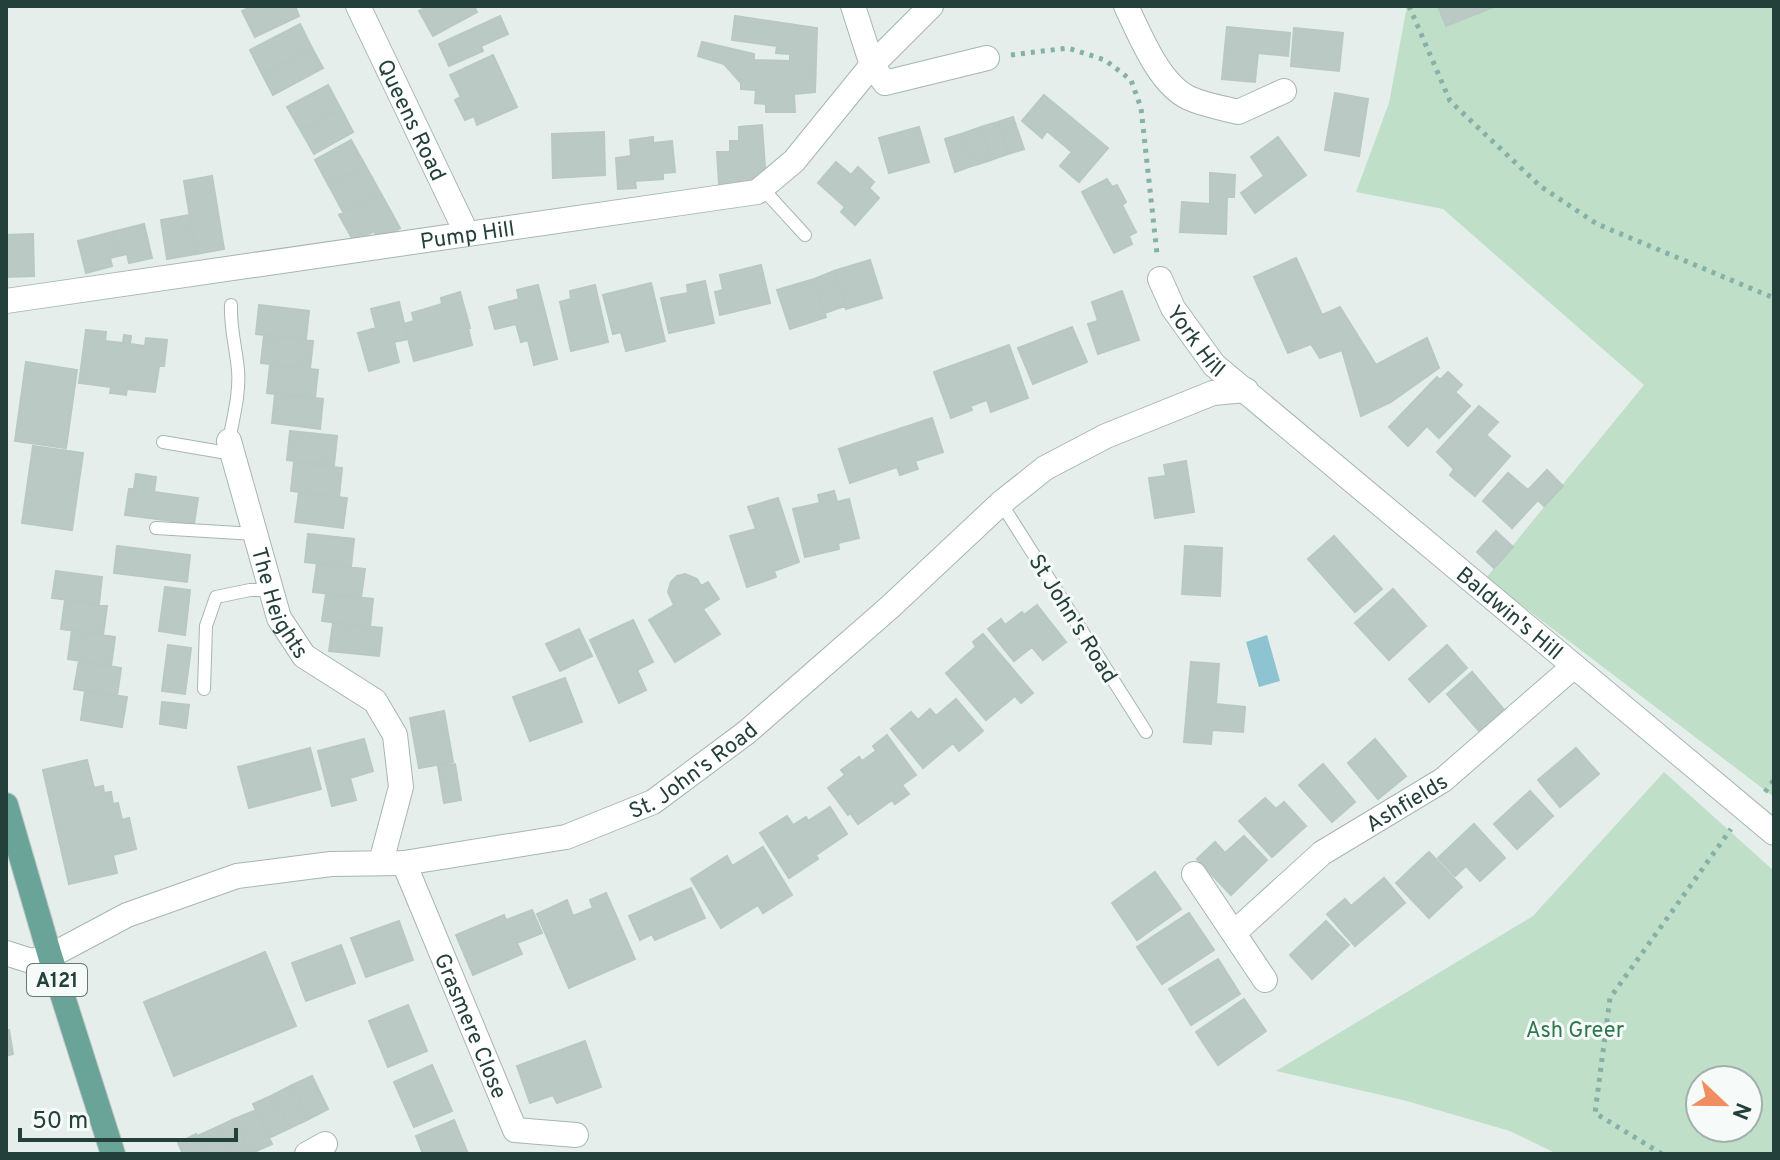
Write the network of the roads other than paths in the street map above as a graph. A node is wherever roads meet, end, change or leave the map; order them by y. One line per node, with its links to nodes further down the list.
1 (358, 6): 9 (street, Queens Road)
2 (853, 6): 6 (street)
3 (931, 6): 6 (street, Pump Hill)
4 (1126, 6): 7 (street)
5 (987, 58): 6 (street)
6 (872, 65): 8 (street, Pump Hill)
7 (1284, 91)
8 (762, 188): 9 (street, Pump Hill); 10 (lane)
9 (466, 232): 12 (street, Pump Hill)
10 (805, 235)
11 (1160, 279): 14 (street, York Hill)
12 (6, 301)
13 (231, 305): 16 (lane)
14 (1246, 390): 17 (street, St. John's Road); 21 (street, Baldwin's Hill)
15 (163, 442): 16 (lane)
16 (231, 448): 19 (street, The Heights)
17 (1001, 503): 23 (lane, St John's Road); 26 (street, St. John's Road)
18 (156, 528): 19 (lane)
19 (255, 534): 20 (street, The Heights)
20 (271, 590): 22 (lane); 26 (street, The Heights)
21 (1574, 666): 25 (street, Baldwin's Hill); 28 (street, Ashfields)
22 (204, 689)
23 (1146, 732)
24 (6, 805): 30 (main road, A121)
25 (1774, 833)
26 (392, 862): 30 (street, St. John's Road); 32 (street, Grasmere Close)
27 (1194, 874): 28 (street)
28 (1235, 932): 31 (street)
29 (6, 953): 30 (street)
30 (50, 956): 33 (main road, A121)
31 (1265, 980)
32 (576, 1135)
33 (113, 1154)

